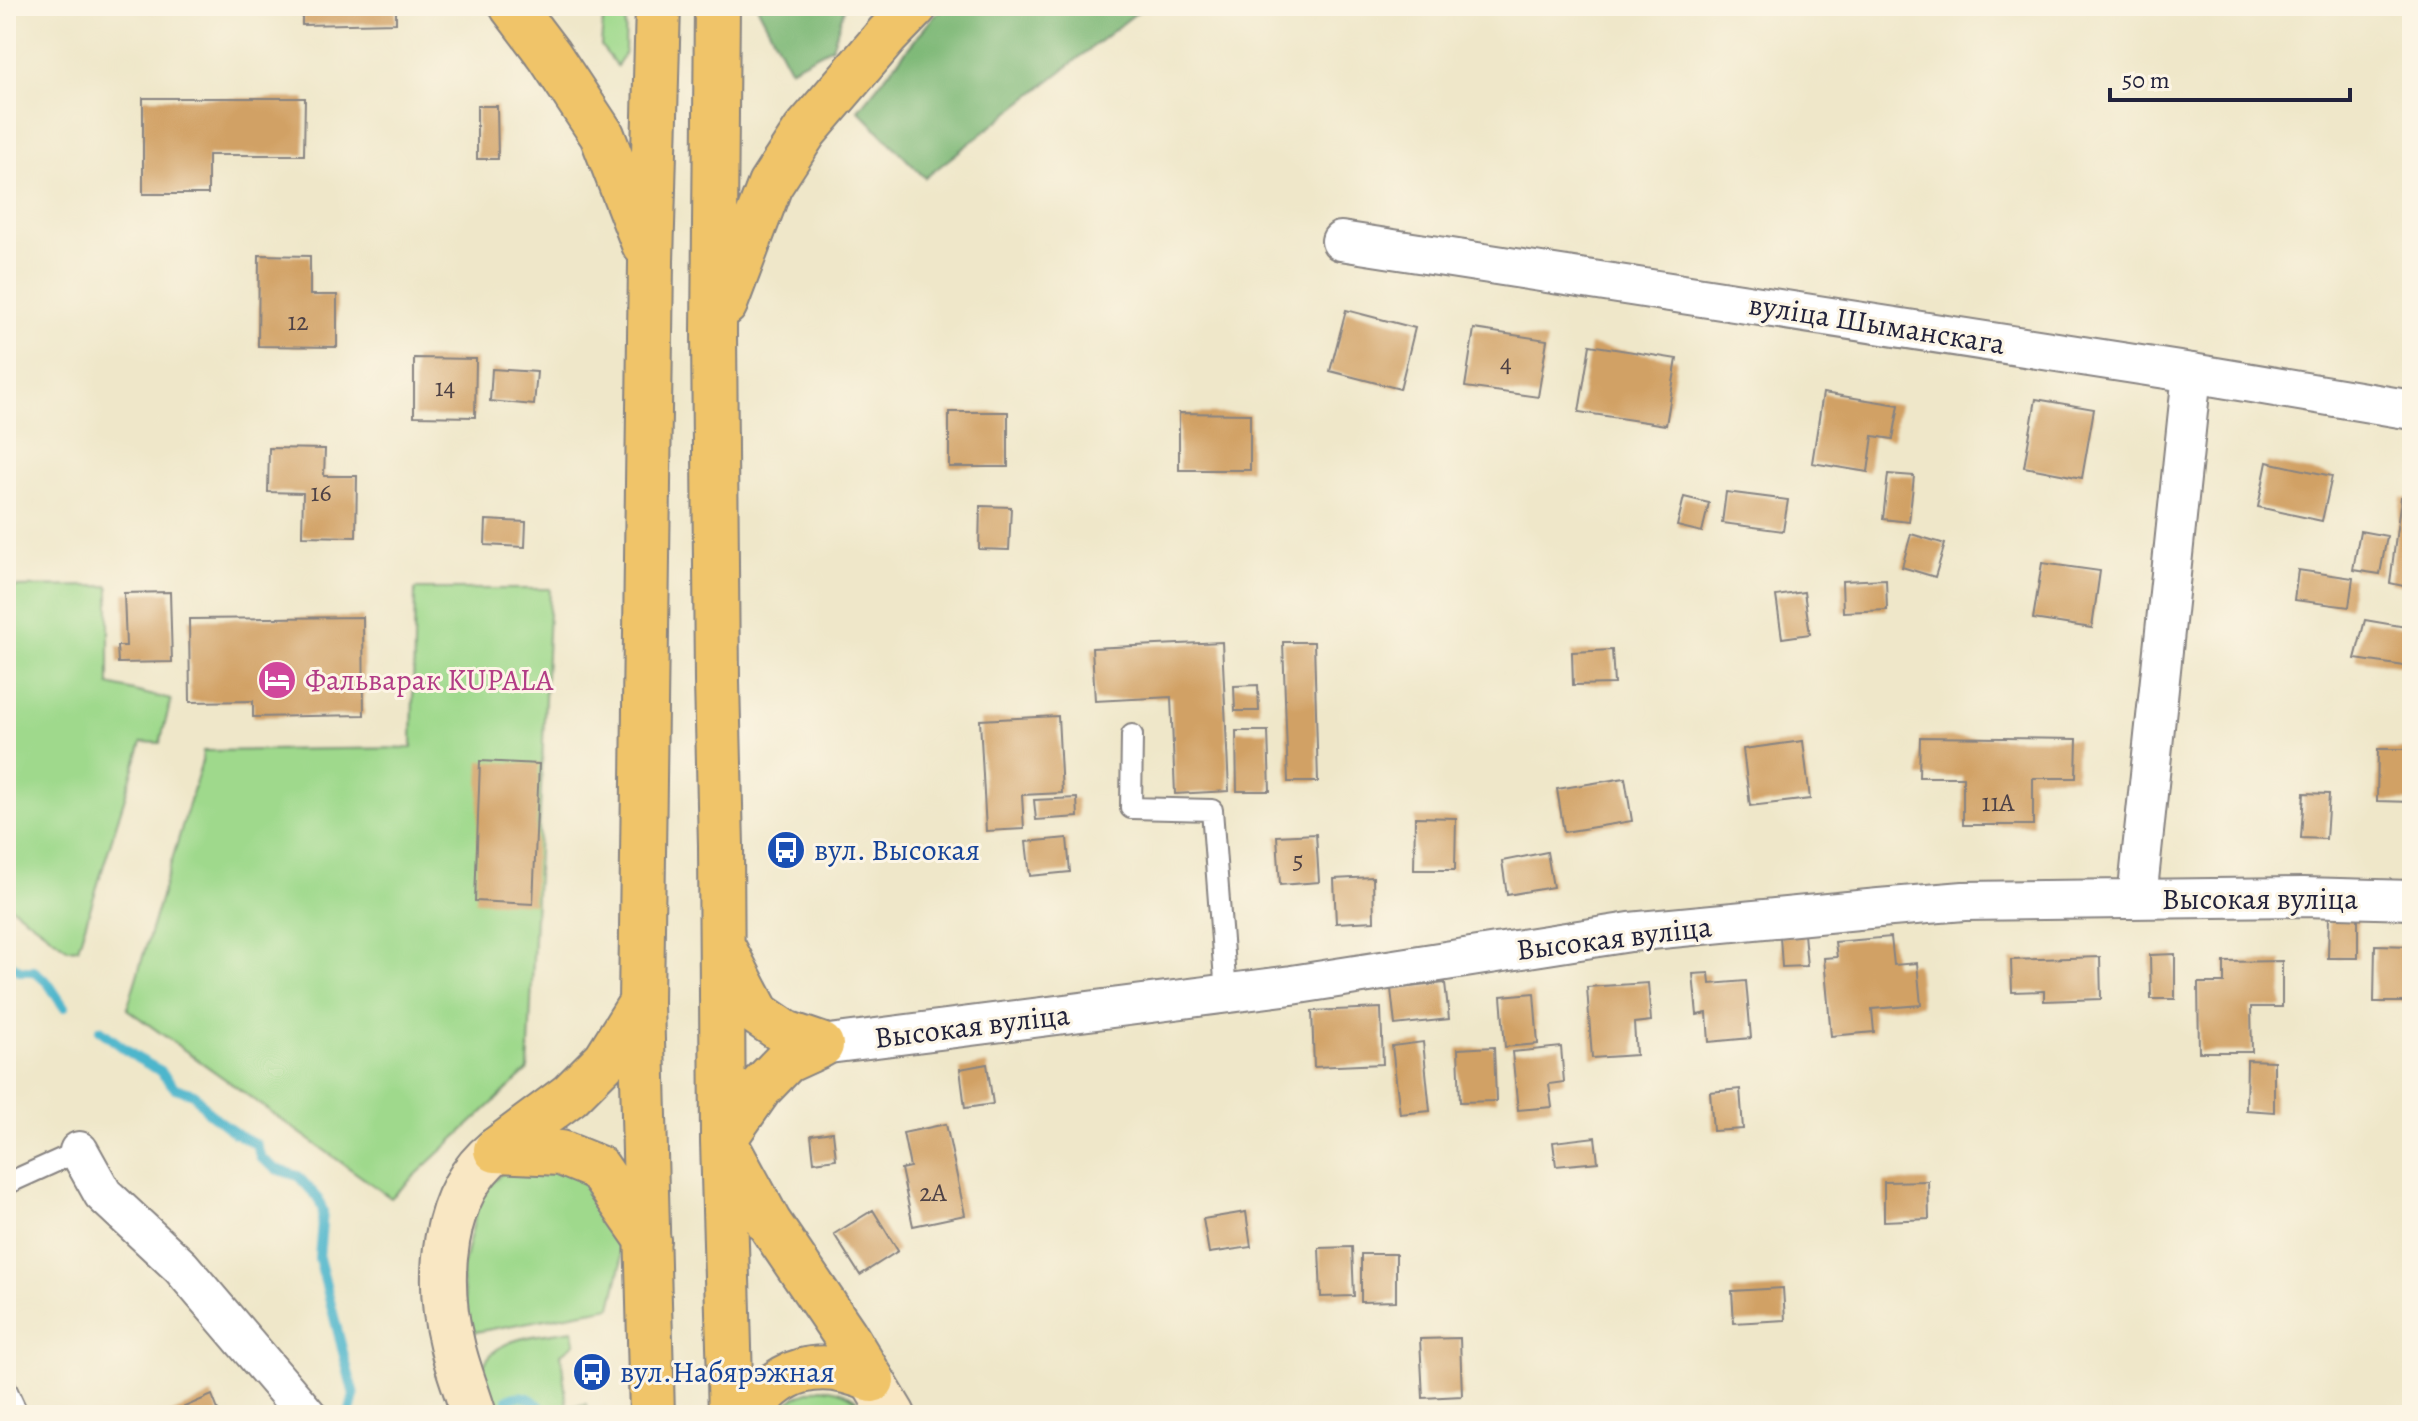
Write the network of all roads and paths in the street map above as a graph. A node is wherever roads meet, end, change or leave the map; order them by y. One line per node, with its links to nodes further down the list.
1 (512, 6): 6 (highway)
2 (658, 6): 6 (highway)
3 (717, 6): 7 (highway)
4 (915, 6): 7 (highway)
5 (1341, 241): 8 (street, вуліца Шыманскага)
6 (651, 262): 15 (highway)
7 (714, 332): 13 (highway)
8 (2192, 373): 9 (street, вуліца Шыманскага); 11 (street)
9 (2412, 410)
10 (1132, 735): 14 (lane)
11 (2137, 899): 12 (street, Высокая вуліца); 14 (street, Высокая вуліца)
12 (2412, 900)
13 (721, 942): 16 (highway); 17 (highway)
14 (1226, 993): 16 (street, Высокая вуліца)
15 (641, 1003): 18 (highway); 21 (highway)
16 (821, 1045): 17 (highway)
17 (723, 1141): 23 (highway); 28 (highway)
18 (496, 1150): 21 (highway); 26 (street)
19 (79, 1151): 20 (lane); 25 (street)
20 (6, 1184)
21 (648, 1240): 27 (highway)
22 (6, 1389): 24 (lane)
23 (882, 1398): 29 (highway)
24 (18, 1415)
25 (307, 1415)
26 (474, 1415)
27 (652, 1415)
28 (731, 1415)
29 (747, 1415)

